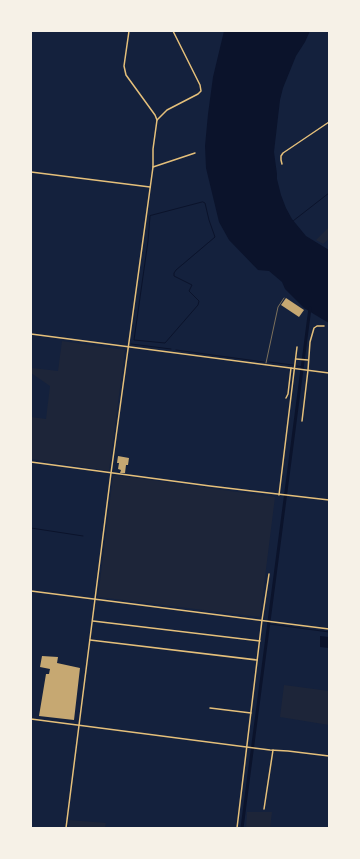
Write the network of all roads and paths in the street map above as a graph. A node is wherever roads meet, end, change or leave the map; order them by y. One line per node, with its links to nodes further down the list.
1 (129, 31): 3 (street)
2 (173, 31): 3 (street)
3 (157, 120): 7 (street)
4 (329, 122): 6 (street)
5 (195, 153): 7 (street)
6 (282, 164)
7 (153, 167): 9 (street)
8 (31, 172): 9 (street)
9 (150, 187): 13 (street)
10 (284, 298): 17 (lane)
11 (324, 326): 16 (street)
12 (31, 334): 13 (street)
13 (128, 346): 17 (street); 25 (street)
14 (297, 348): 15 (street)
15 (296, 359): 16 (street); 19 (street)
16 (307, 360): 20 (street)
17 (266, 365): 18 (street)
18 (291, 368): 19 (street); 22 (street)
19 (295, 369): 20 (street); 26 (street)
20 (307, 370): 21 (street); 23 (street)
21 (329, 373)
22 (286, 398)
23 (302, 422)
24 (31, 462): 25 (street)
25 (111, 473): 26 (street); 30 (street)
26 (279, 495): 27 (street)
27 (329, 500)
28 (269, 574): 31 (street)
29 (31, 591): 30 (street)
30 (95, 599): 31 (street); 32 (street)
31 (262, 620): 33 (street); 35 (street)
32 (92, 621): 34 (street); 35 (street)
33 (329, 629)
34 (90, 640): 36 (street); 40 (street)
35 (260, 641): 36 (street)
36 (257, 660): 38 (street)
37 (210, 708): 38 (street)
38 (251, 713): 41 (street)
39 (31, 719): 40 (street)
40 (79, 725): 41 (street); 45 (street)
41 (246, 747): 42 (street); 46 (street)
42 (273, 750): 43 (street); 44 (street)
43 (329, 756)
44 (264, 810)
45 (66, 828)
46 (236, 828)

